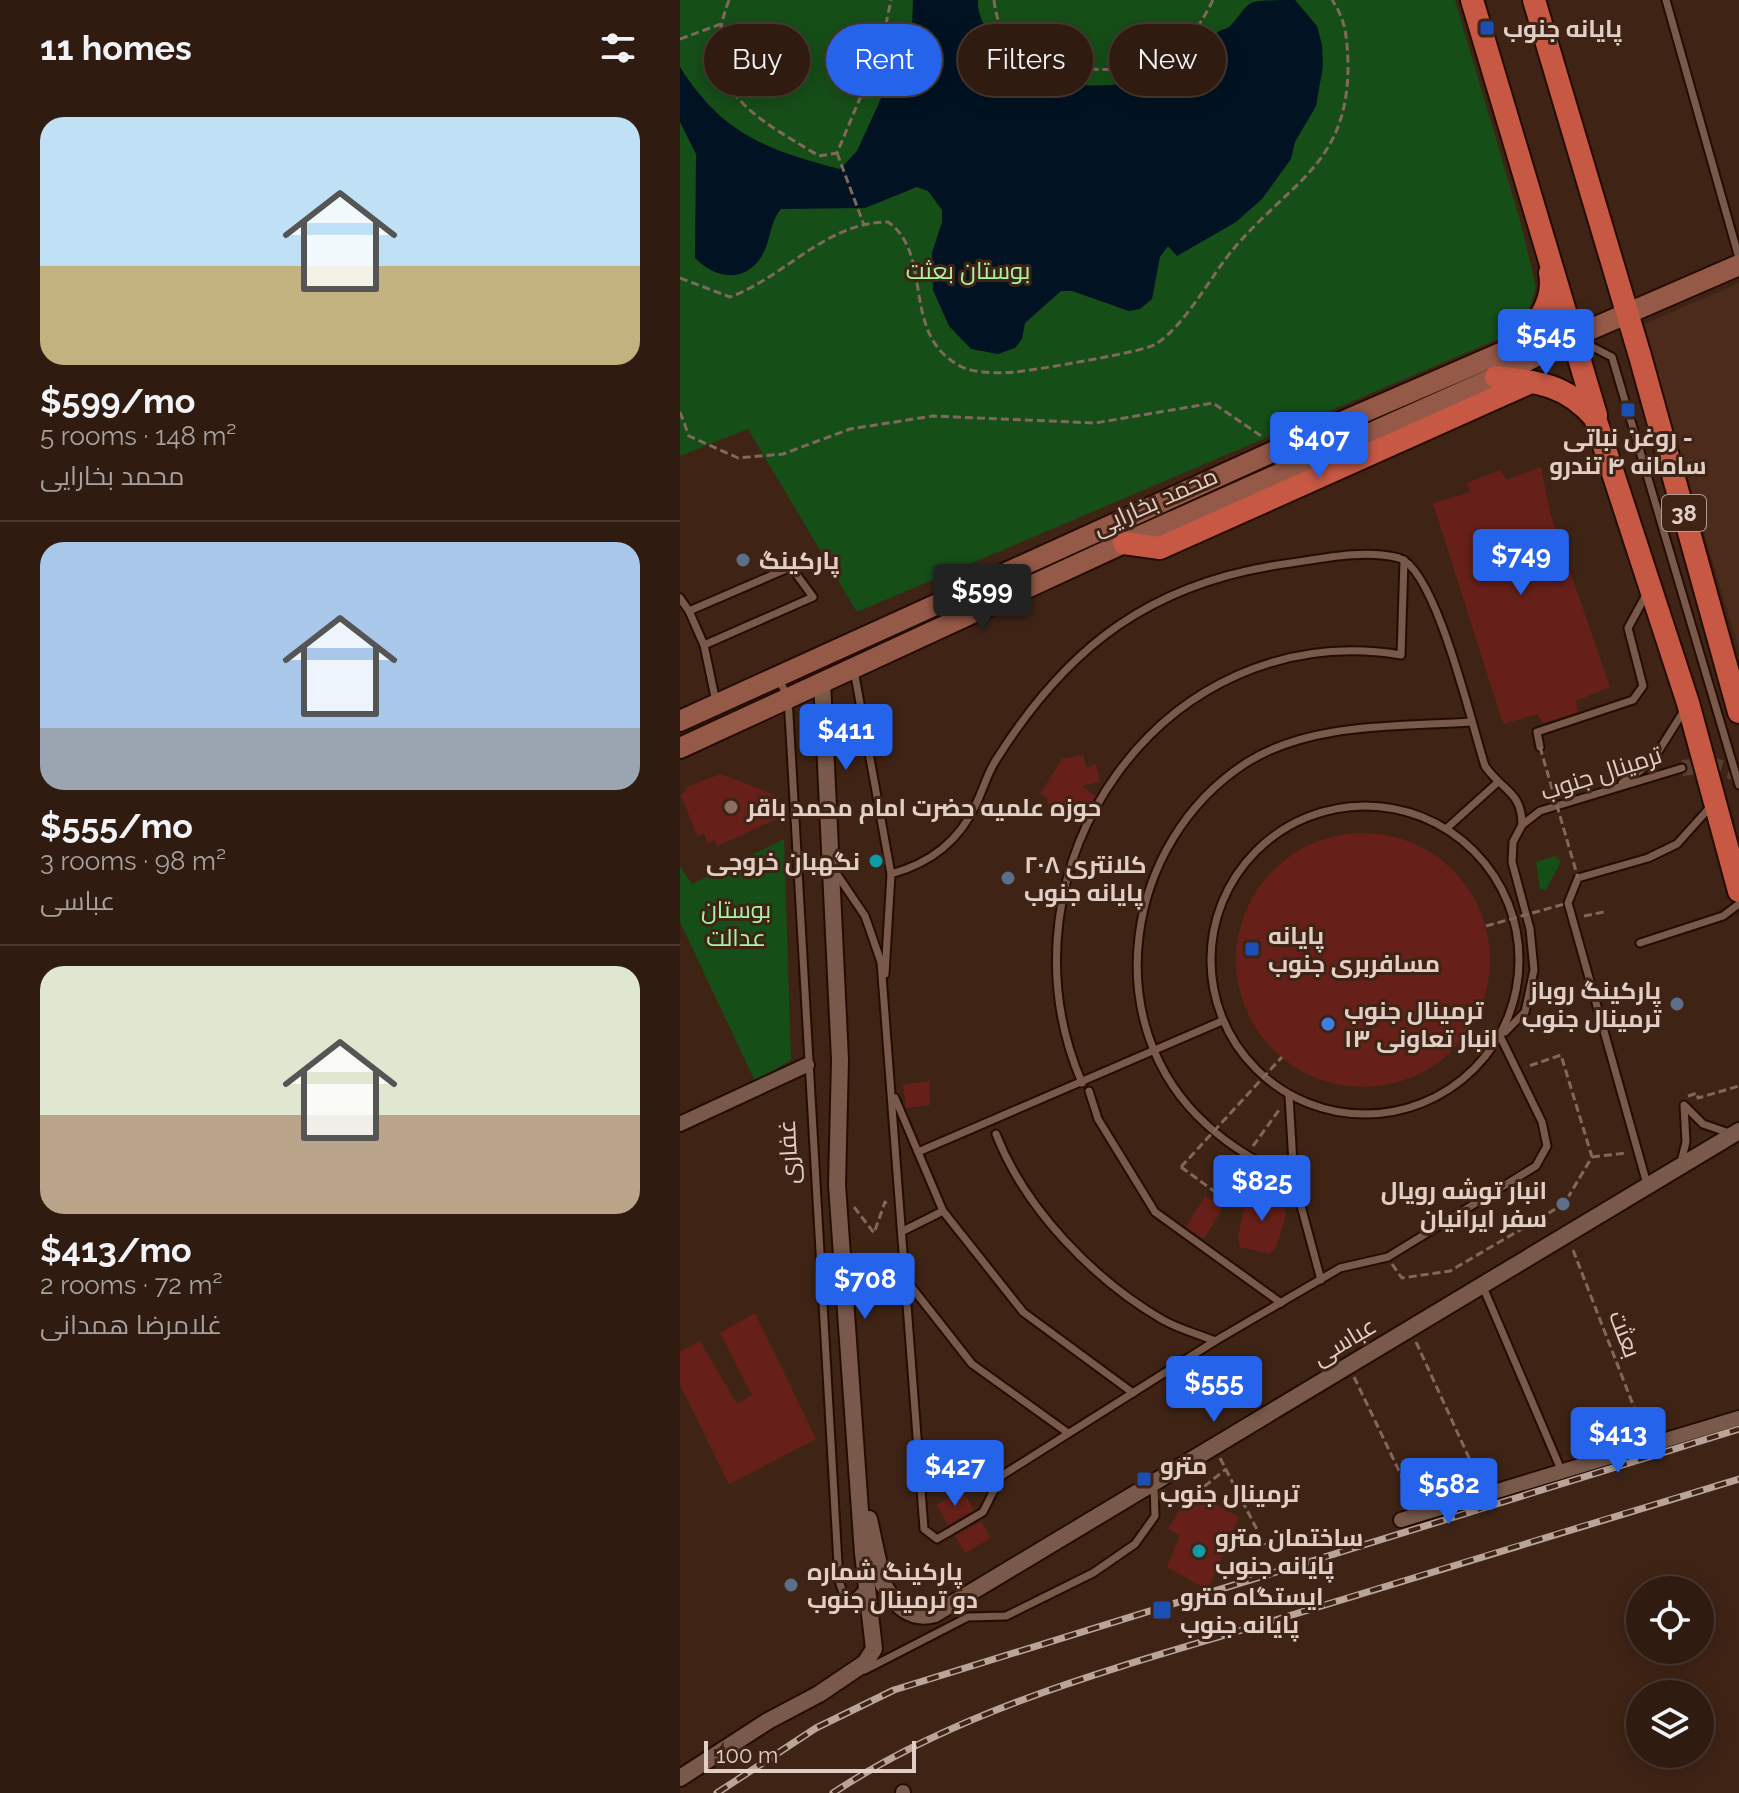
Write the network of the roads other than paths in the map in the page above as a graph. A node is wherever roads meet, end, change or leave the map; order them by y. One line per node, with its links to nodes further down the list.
1 (1472, 0): 4 (highway, 38)
2 (1534, 0): 7 (highway, 38)
3 (1666, 0): 5 (lane)
4 (1536, 205): 8 (highway, 38); 9 (highway)
5 (1739, 258)
6 (1739, 265): 7 (main road, محمد بخارایی)
7 (1627, 313): 8 (main road, محمد بخارایی); 25 (highway, 38)
8 (1573, 337): 9 (lane); 10 (main road, محمد بخارایی); 12 (highway, 38); 32 (lane)
9 (1510, 349): 20 (main road, محمد بخارایی)
10 (1496, 377): 11 (highway); 13 (main road, محمد بخارایی)
11 (1533, 381): 12 (highway); 13 (highway)
12 (1616, 485): 15 (highway, 38)
13 (1124, 543): 19 (main road, محمد بخارایی)
14 (1404, 560): 27 (lane); 38 (lane); 47 (lane)
15 (1644, 573): 23 (highway, 38); 28 (lane)
16 (680, 598): 17 (lane)
17 (689, 611): 18 (lane); 18 (lane)
18 (704, 645): 24 (lane)
19 (853, 666): 21 (main road, محمد بخارایی); 38 (lane)
20 (784, 673): 21 (main road); 22 (lane, غفاری); 24 (main road, محمد بخارایی)
21 (822, 681): 22 (main road, محمد بخارایی); 37 (street, غفاری)
22 (788, 697): 29 (main road, محمد بخارایی); 46 (lane, غفاری)
23 (1688, 703): 33 (lane); 34 (highway, 38)
24 (717, 704): 26 (main road, محمد بخارایی)
25 (1739, 711)
26 (680, 721)
27 (1471, 722): 31 (lane); 45 (lane)
28 (1540, 747)
29 (680, 748)
30 (1682, 768): 33 (lane, ترمینال جنوب)
31 (1497, 783): 35 (lane); 36 (lane)
32 (1739, 785)
33 (1615, 788): 35 (lane, ترمینال جنوب)
34 (1715, 802): 39 (highway, 38); 57 (lane)
35 (1522, 825): 44 (lane, ترمینال جنوب)
36 (1447, 828): 43 (lane); 44 (lane)
37 (830, 864): 42 (lane); 69 (street, غفاری)
38 (891, 874): 42 (lane)
39 (1739, 891)
40 (1739, 904): 41 (lane)
41 (1640, 943)
42 (883, 988): 49 (lane)
43 (1222, 1021): 45 (lane); 50 (lane)
44 (1500, 1036): 50 (lane); 61 (lane)
45 (1157, 1051): 47 (lane); 56 (lane)
46 (807, 1065): 51 (street); 74 (lane, غفاری)
47 (1082, 1083): 54 (lane)
48 (1089, 1091): 63 (lane)
49 (893, 1093): 54 (lane); 59 (lane)
50 (1289, 1096): 56 (lane)
51 (680, 1124)
52 (1736, 1133): 55 (street, عباسی); 55 (lane)
53 (996, 1134): 64 (lane)
54 (918, 1152): 58 (lane)
55 (1680, 1167): 57 (street, عباسی)
56 (1294, 1180): 61 (lane)
57 (1648, 1187): 62 (street, عباسی)
58 (943, 1211): 59 (lane); 65 (lane)
59 (903, 1231): 60 (lane)
60 (906, 1280): 67 (lane); 68 (lane)
61 (1321, 1280): 63 (lane)
62 (1483, 1287): 70 (lane); 72 (street, عباسی)
63 (1281, 1303): 64 (lane)
64 (1215, 1341): 65 (lane)
65 (1133, 1393): 67 (lane)
66 (1739, 1418): 70 (street)
67 (1068, 1433): 71 (lane)
68 (918, 1441): 71 (lane); 71 (lane)
69 (857, 1458): 72 (street, عباسی); 74 (street, غفاری)
70 (1562, 1472): 73 (street)
71 (1001, 1476)
72 (1154, 1484): 75 (lane)
73 (1401, 1520)
74 (866, 1584): 75 (street, غفاری)
75 (768, 1721): 76 (street)
76 (680, 1778)

